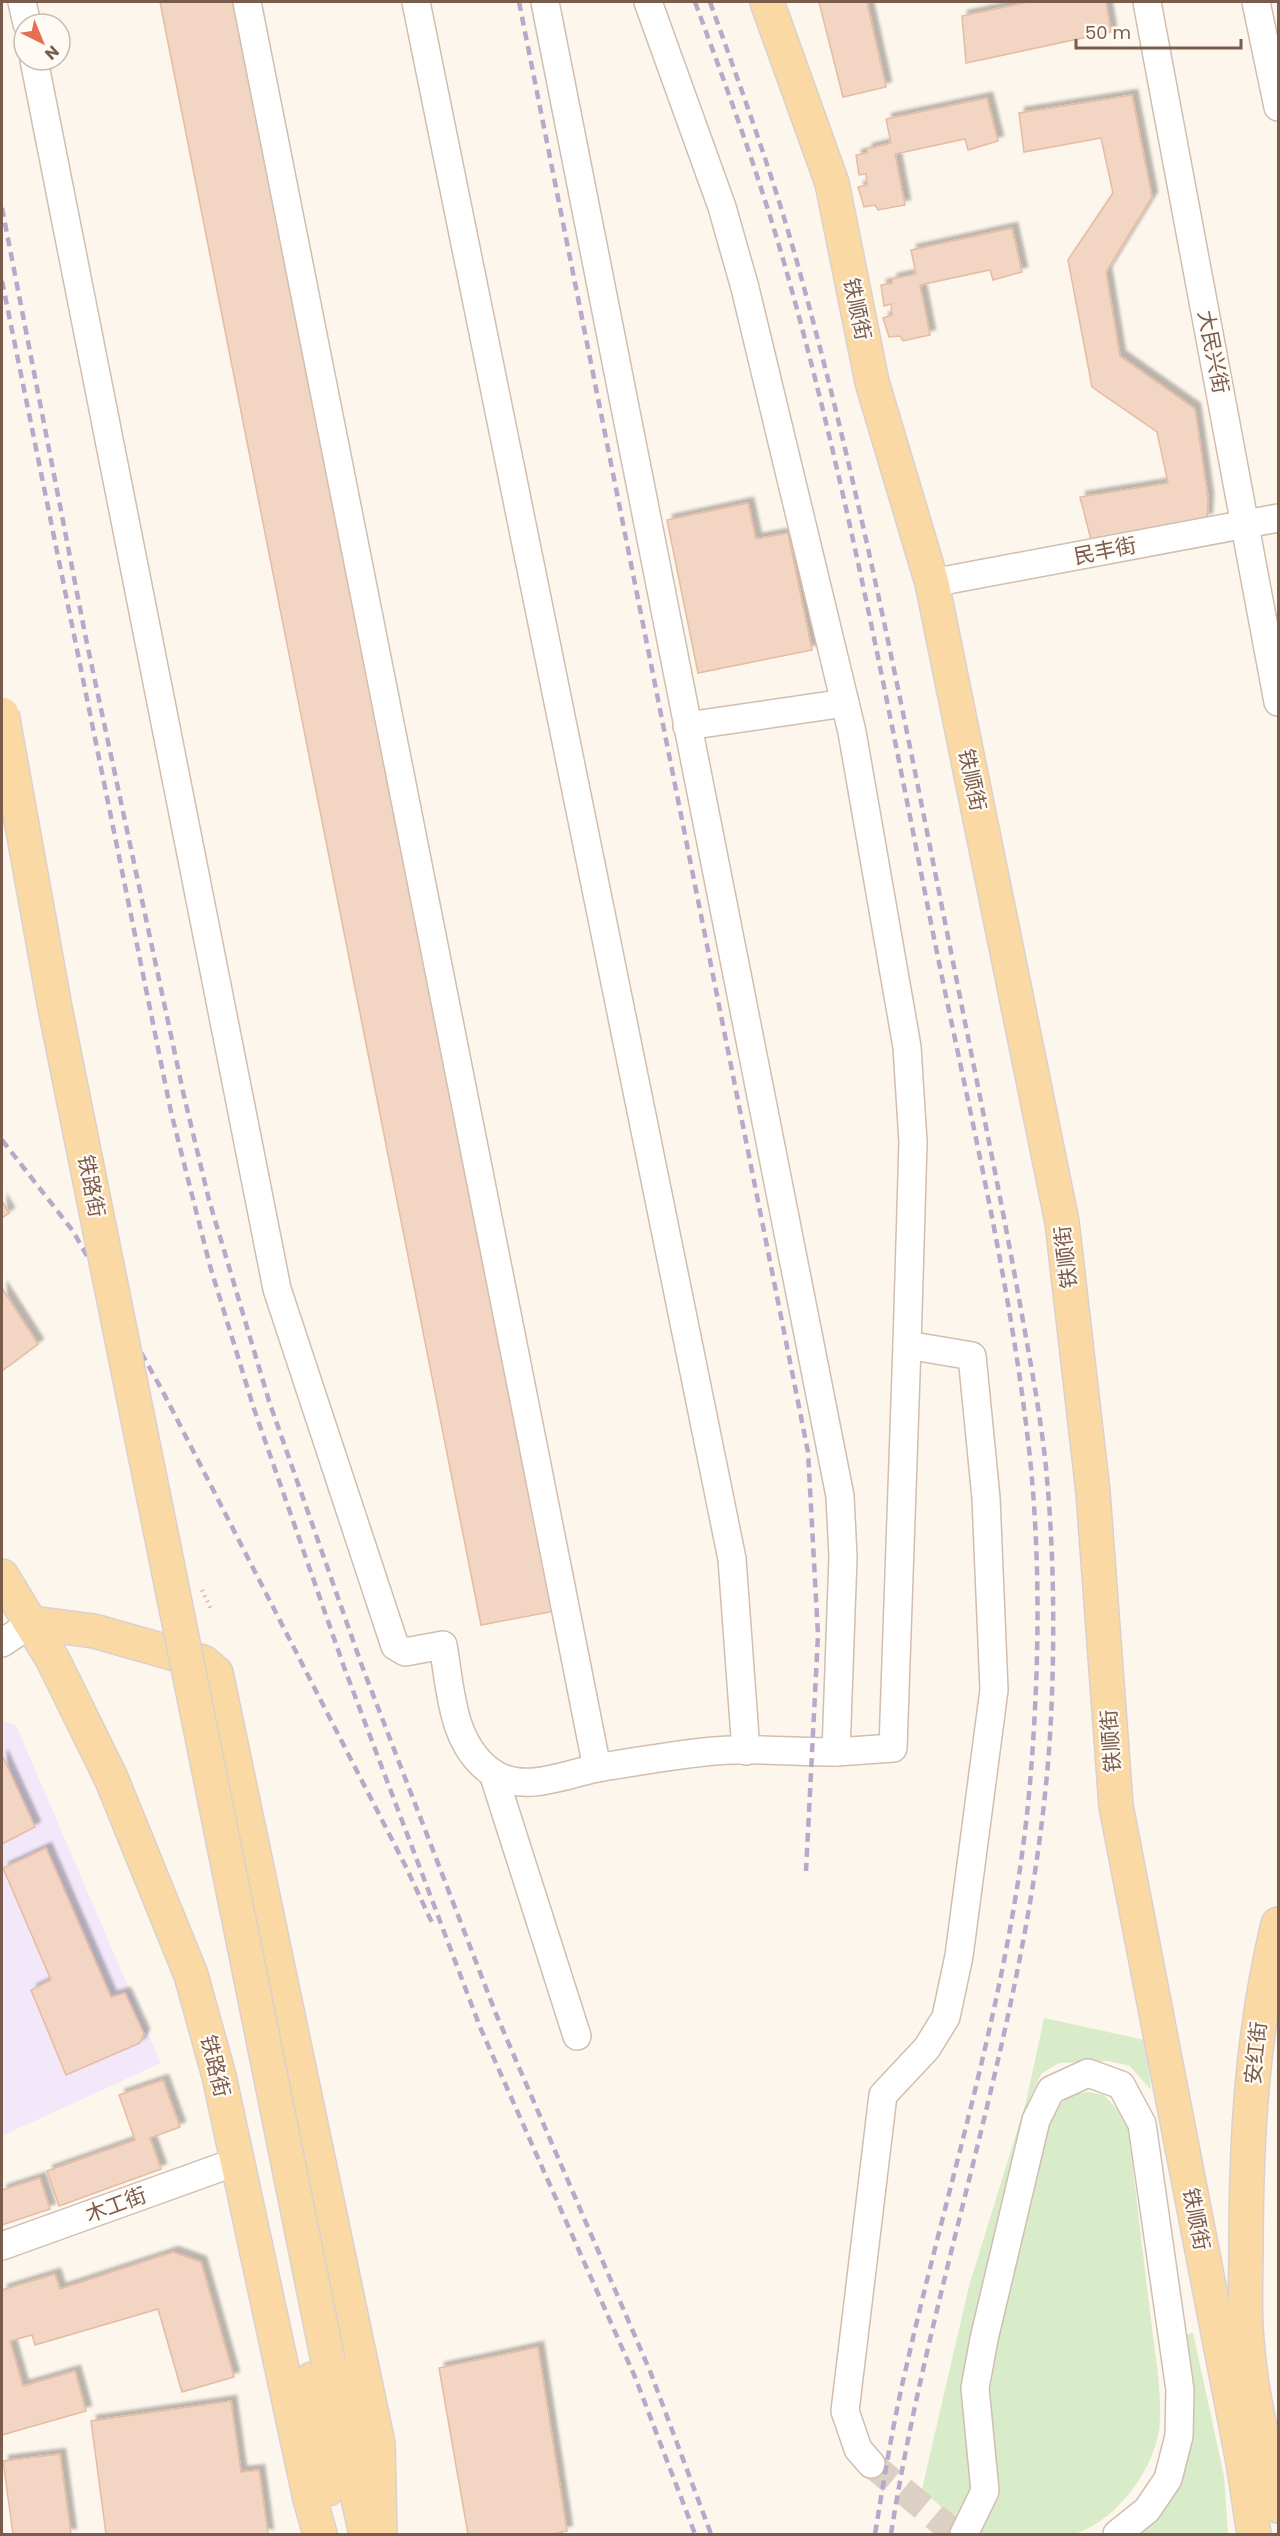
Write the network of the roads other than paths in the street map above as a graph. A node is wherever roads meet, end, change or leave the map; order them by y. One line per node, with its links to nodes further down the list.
1 (247, 2): 24 (street)
2 (416, 2): 22 (street)
3 (545, 2): 16 (street)
4 (648, 2): 14 (street)
5 (766, 2): 12 (main road, 铁顺街)
6 (1147, 2): 11 (street, 大民兴街)
7 (1256, 2): 9 (street)
8 (36, 72): 25 (street)
9 (1278, 107)
10 (1278, 518): 11 (street, 民丰街)
11 (1245, 525): 12 (street, 民丰街); 13 (street, 大民兴街)
12 (932, 583): 39 (main road, 铁顺街)
13 (1278, 702)
14 (845, 703): 16 (street); 18 (street)
15 (2, 714): 30 (main road, 铁路街, bridge)
16 (687, 726): 23 (street)
17 (2, 828): 30 (main road)
18 (907, 1345): 23 (street); 31 (street)
19 (2, 1576): 20 (main road, 铁路街)
20 (32, 1623): 21 (street); 33 (main road, 铁路街); 36 (main road)
21 (2, 1643)
22 (746, 1751): 23 (street); 24 (street)
23 (836, 1752)
24 (597, 1768): 25 (street)
25 (493, 1773): 27 (street)
26 (1278, 1924): 32 (main road, 安红街)
27 (577, 2036)
28 (230, 2164): 29 (street, 木工街)
29 (2, 2246)
30 (319, 2363): 34 (main road); 35 (main road)
31 (871, 2464)
32 (1278, 2506)
33 (320, 2535)
34 (334, 2535)
35 (366, 2535)
36 (380, 2535)
37 (964, 2535): 38 (street)
38 (1117, 2535)
39 (1254, 2535)

